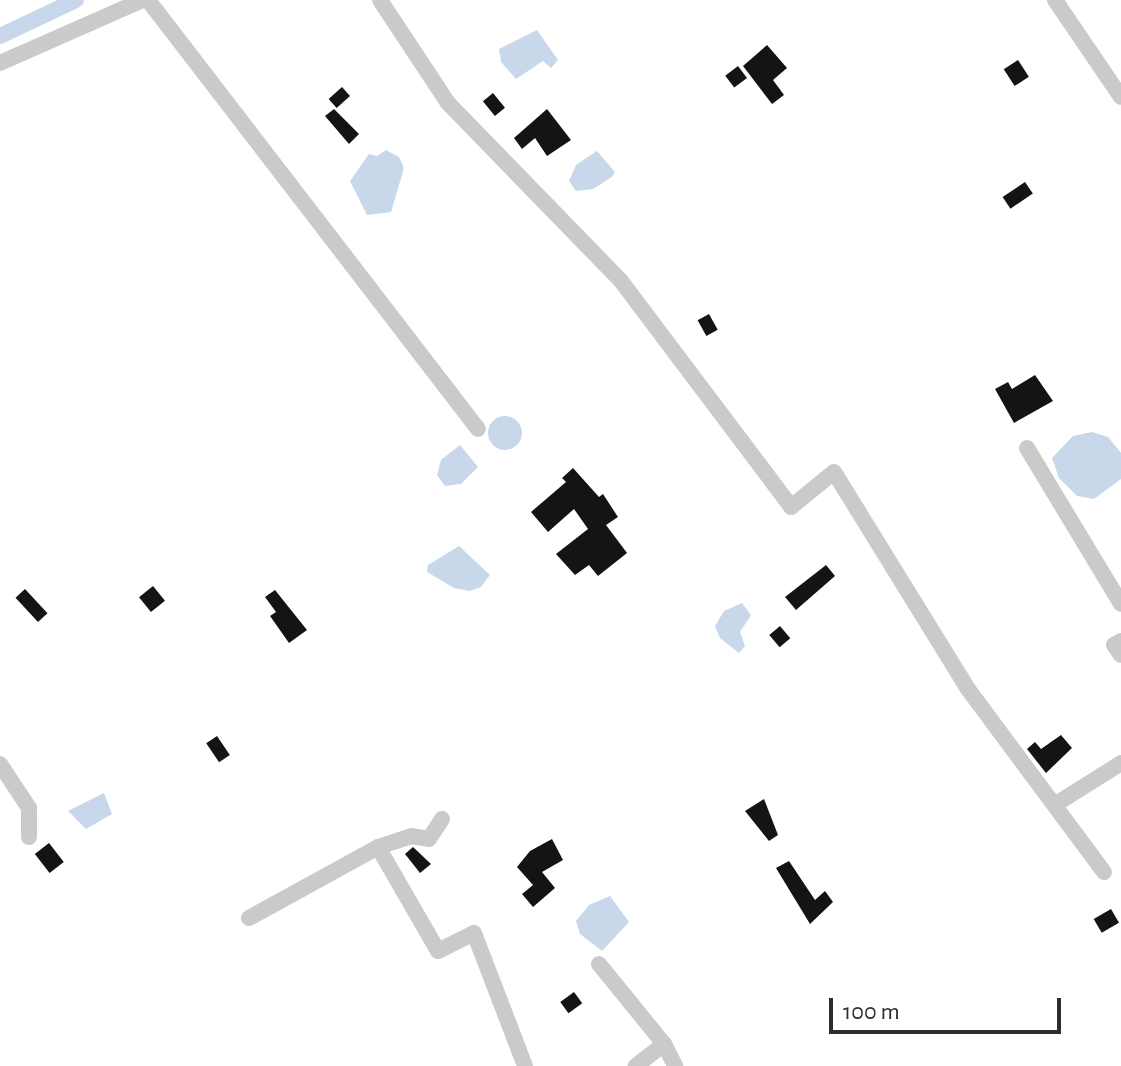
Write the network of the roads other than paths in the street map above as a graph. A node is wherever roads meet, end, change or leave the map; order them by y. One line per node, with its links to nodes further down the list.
1 (145, 0): 4 (street); 6 (street)
2 (380, 0): 13 (street)
3 (1055, 0): 5 (street)
4 (0, 63)
5 (1121, 97)
6 (478, 429)
7 (1027, 448): 8 (street)
8 (1121, 604)
9 (1121, 641): 10 (street)
10 (1121, 655)
11 (1121, 763): 13 (street)
12 (0, 764): 15 (street)
13 (1056, 804): 17 (street)
14 (442, 819): 16 (street)
15 (29, 837)
16 (378, 847): 18 (street); 21 (street)
17 (1104, 872)
18 (249, 918)
19 (599, 964): 20 (street)
20 (664, 1044): 22 (street); 23 (street)
21 (520, 1063)
22 (636, 1066)
23 (675, 1066)

